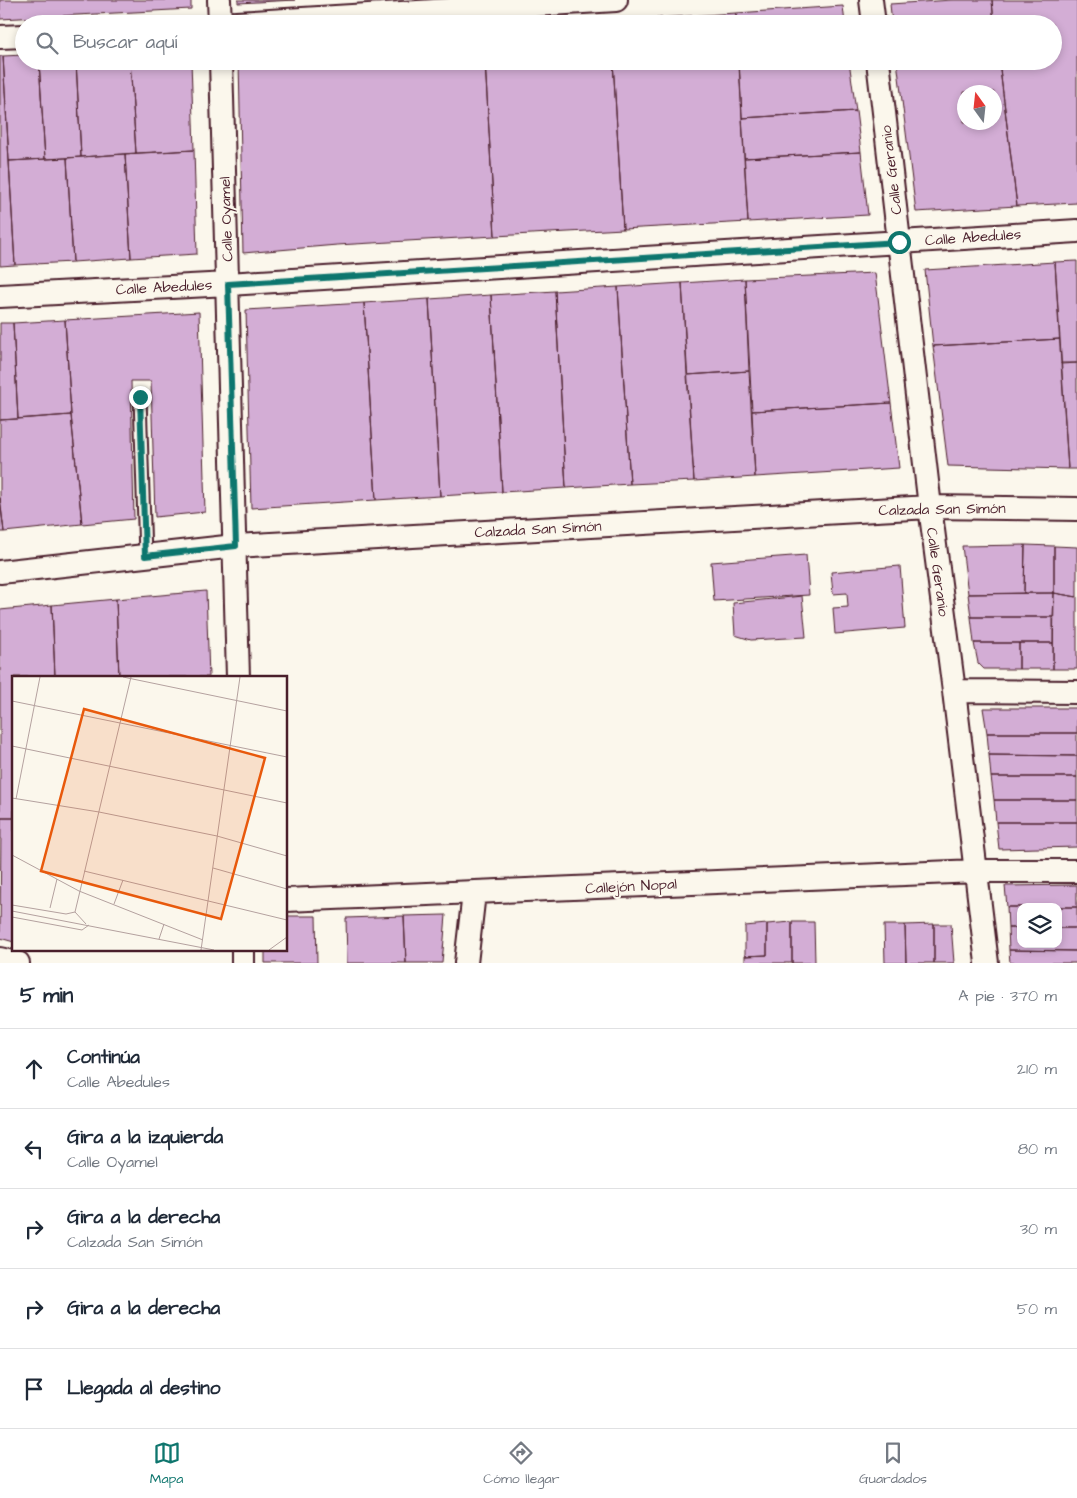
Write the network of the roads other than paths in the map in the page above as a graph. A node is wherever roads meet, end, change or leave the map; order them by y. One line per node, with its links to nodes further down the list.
1 (219, 0): 4 (street)
2 (616, 0): 5 (street)
3 (871, 0): 6 (street)
4 (220, 15)
5 (368, 15)
6 (873, 15)
7 (15, 36): 8 (street)
8 (0, 37)
9 (221, 70): 13 (street, Calle Oyamel)
10 (879, 70): 12 (street, Calle Geranio)
11 (1077, 231): 12 (street, Calle Abedules)
12 (899, 242): 13 (street, Calle Abedules); 16 (street, Calle Geranio)
13 (228, 284): 14 (street, Calle Abedules); 18 (street, Calle Oyamel)
14 (0, 296)
15 (140, 397): 19 (lane)
16 (930, 507): 17 (street, Calzada San Simón); 18 (street, Calzada San Simón); 22 (street, Calle Geranio)
17 (1077, 509)
18 (236, 546): 19 (street, Calzada San Simón); 21 (street, Calle Oyamel)
19 (145, 556): 20 (street, Calzada San Simón)
20 (0, 572)
21 (238, 676)
22 (954, 691): 23 (street); 24 (street, Calle Geranio)
23 (1077, 692)
24 (976, 871): 25 (street, Callejón Nopal); 26 (street, Callejón Nopal); 31 (street, Calle Geranio)
25 (1077, 871)
26 (474, 893): 27 (street, Callejón Nopal); 30 (street)
27 (288, 900)
28 (0, 959): 29 (street)
29 (18, 963)
30 (466, 963)
31 (987, 963)

